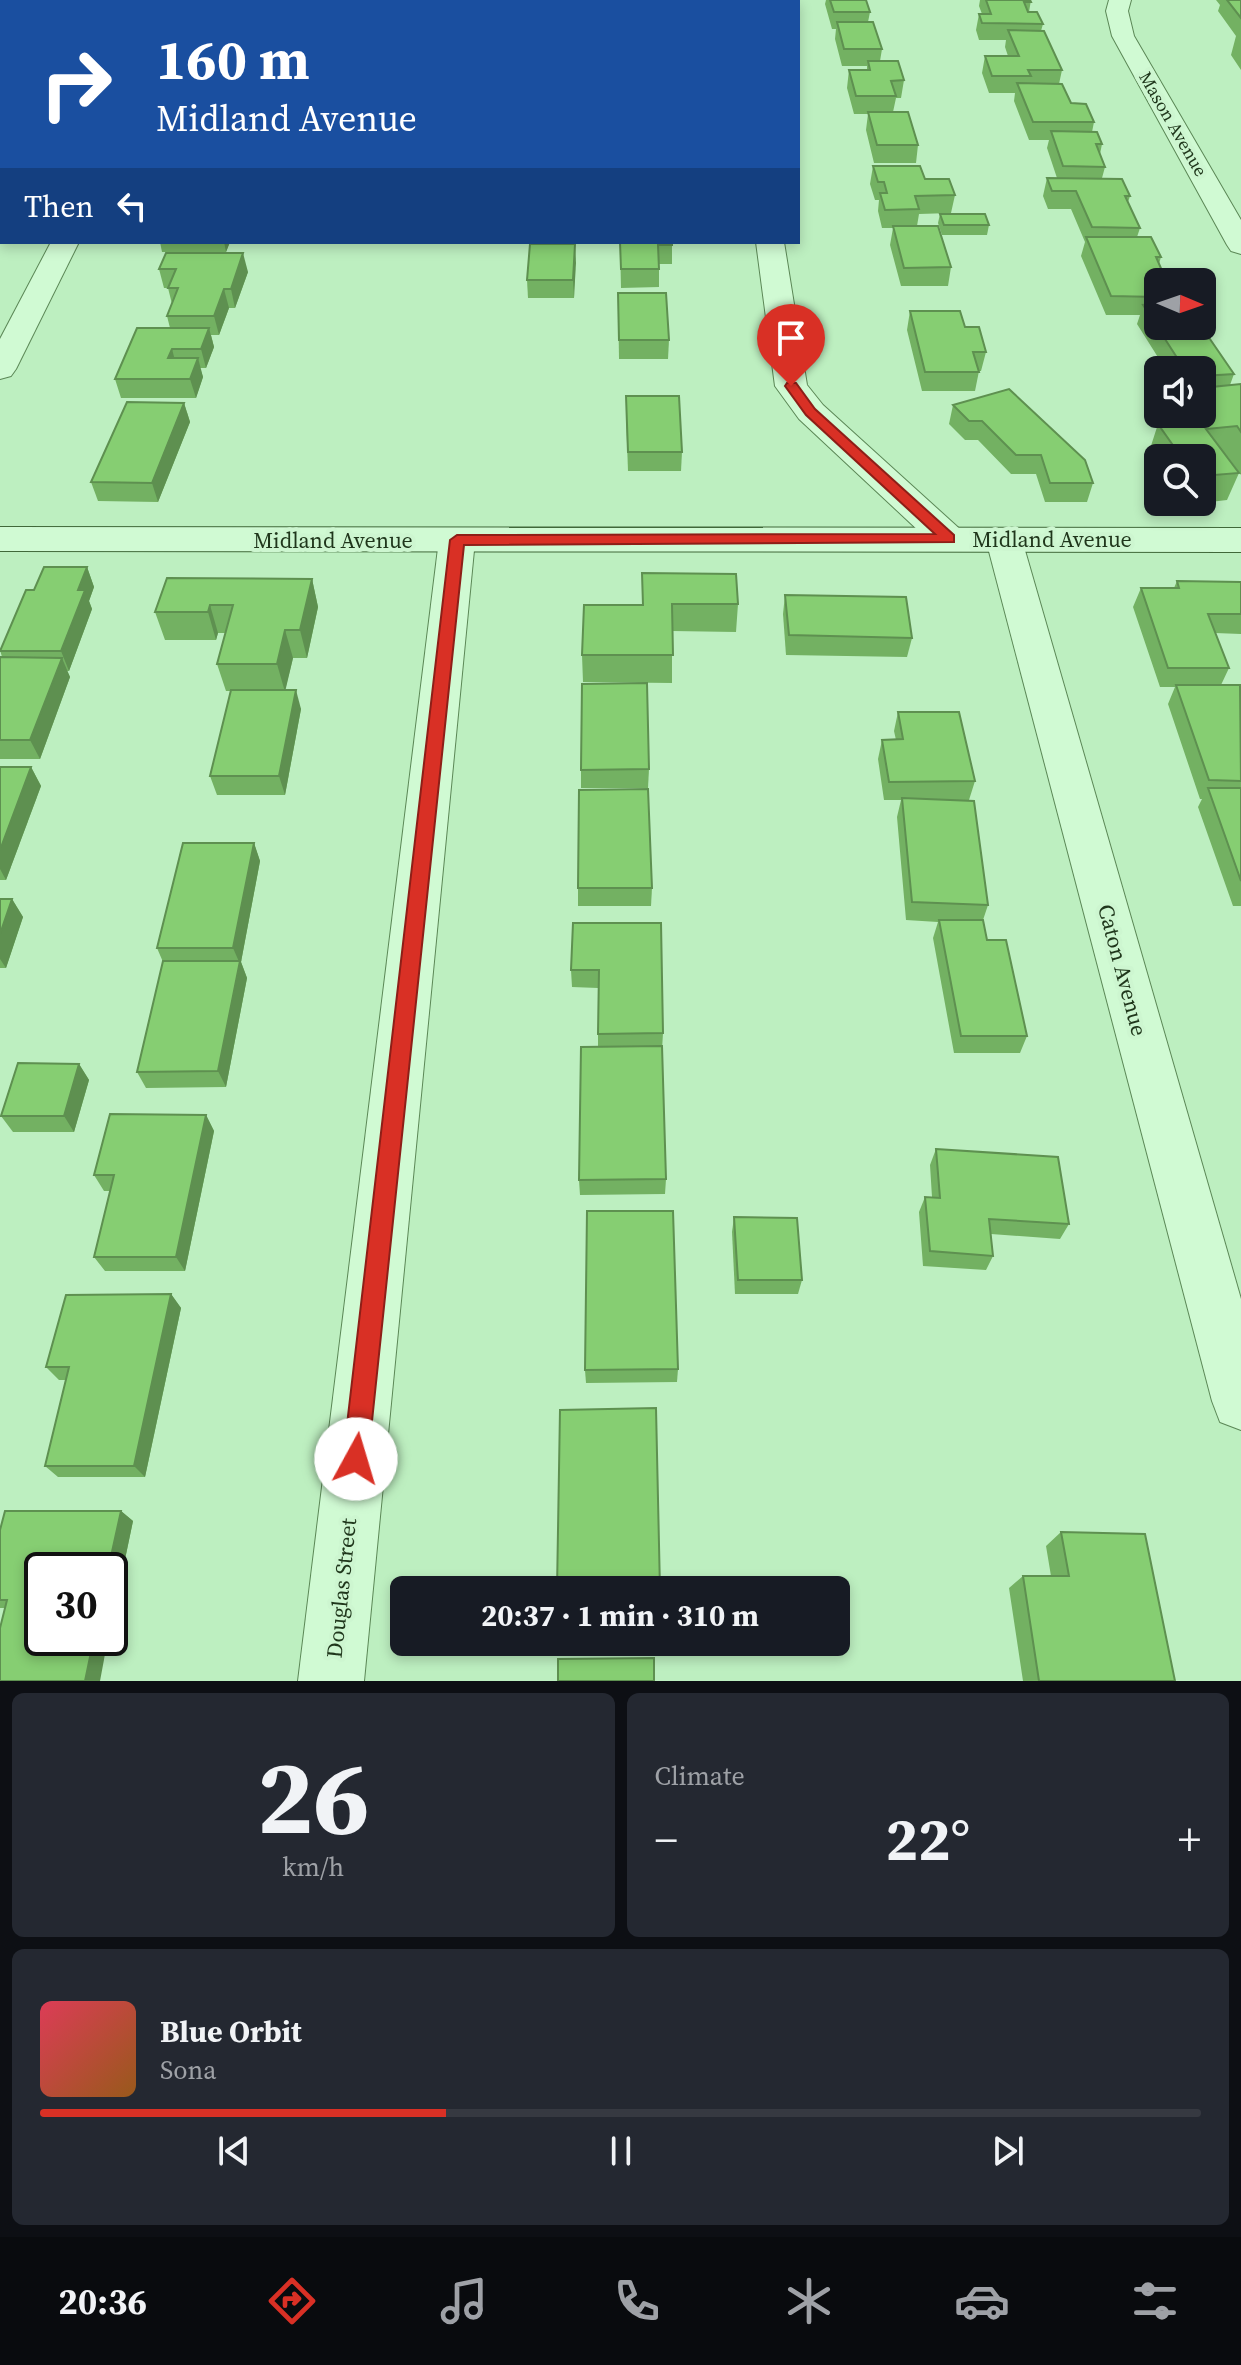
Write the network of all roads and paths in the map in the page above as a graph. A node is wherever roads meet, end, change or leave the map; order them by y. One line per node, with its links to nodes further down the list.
1 (1120, 0): 4 (street, Mason Avenue)
2 (64, 244): 5 (street)
3 (770, 244): 7 (street)
4 (1241, 245)
5 (0, 369)
6 (0, 539): 8 (street, Midland Avenue)
7 (949, 539): 8 (street, Midland Avenue); 9 (street, Midland Avenue)
8 (457, 540): 12 (street, Douglas Street)
9 (1004, 540): 10 (street, Midland Avenue); 11 (street, Caton Avenue)
10 (1241, 540)
11 (1241, 1401)
12 (331, 1681)

